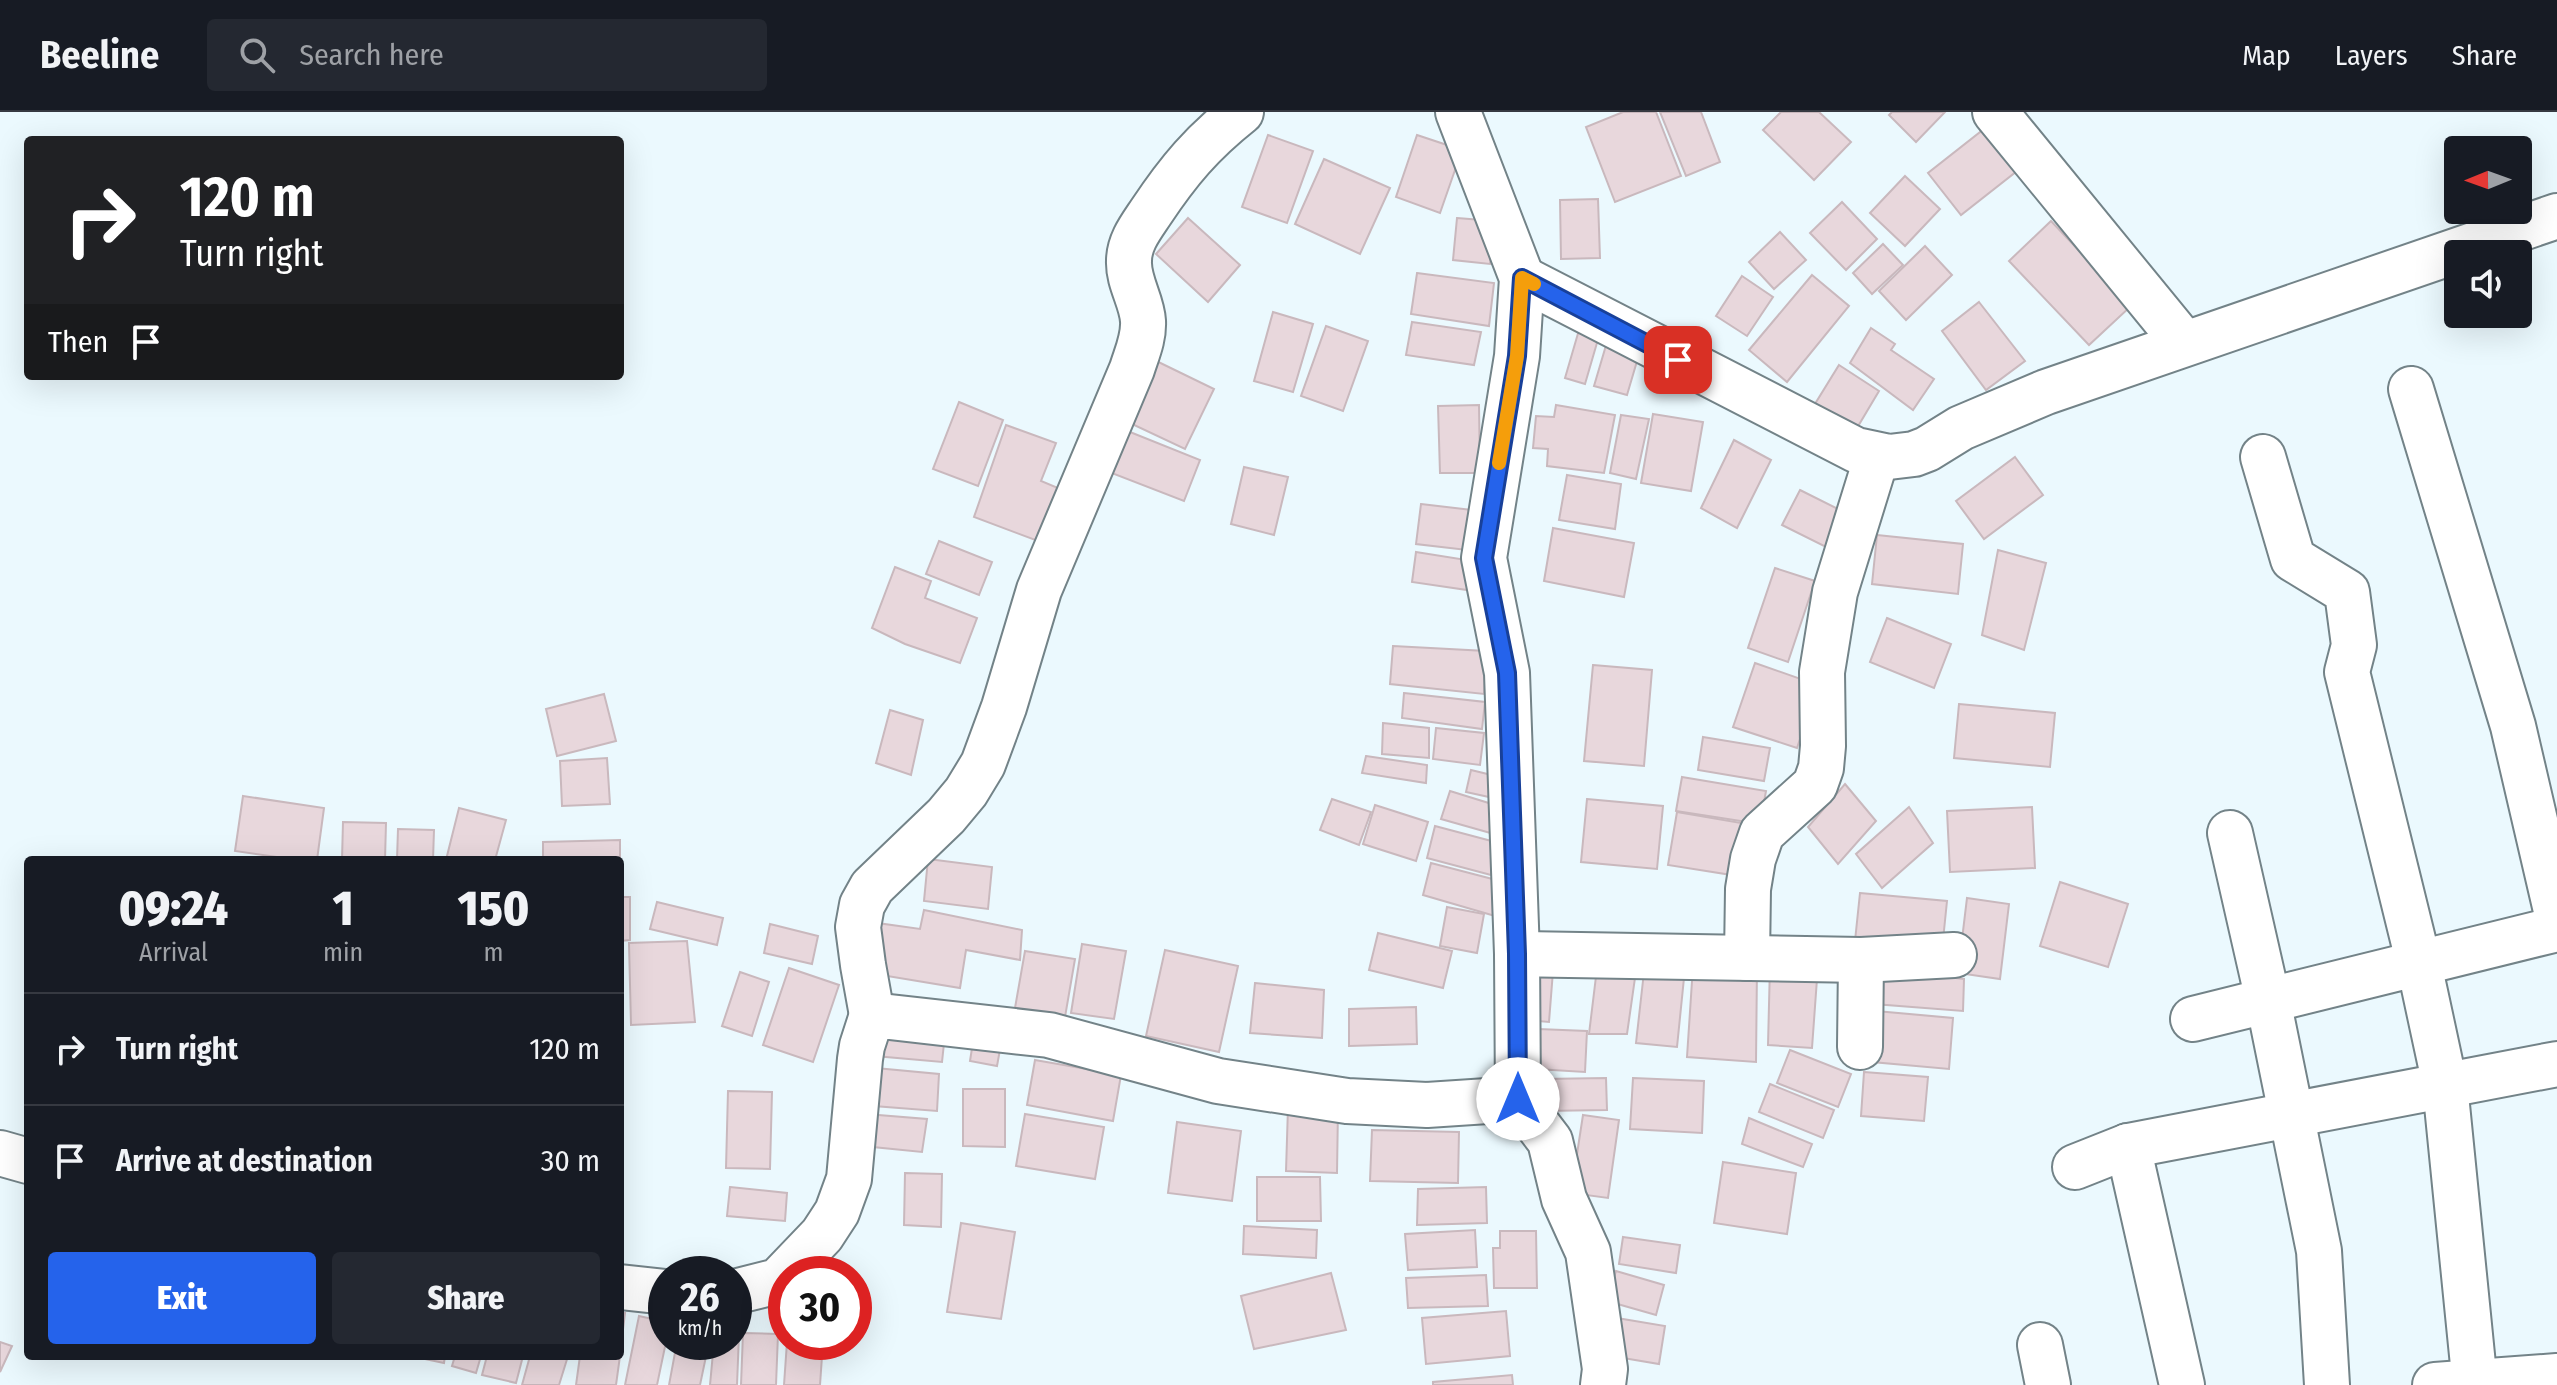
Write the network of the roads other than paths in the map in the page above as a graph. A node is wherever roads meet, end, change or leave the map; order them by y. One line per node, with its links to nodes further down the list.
1 (1241, 112): 19 (street)
2 (1458, 112): 5 (street)
3 (1995, 112): 6 (street)
4 (2557, 216): 6 (street)
5 (1522, 278): 8 (street); 13 (street)
6 (2184, 343): 8 (street)
7 (2411, 389): 11 (street)
8 (1877, 456): 15 (street)
9 (2263, 457): 17 (street)
10 (2230, 833): 18 (street)
11 (2557, 915)
12 (2557, 929): 17 (street)
13 (1517, 954): 15 (street); 24 (street)
14 (1954, 955): 16 (street)
15 (1747, 958): 16 (street)
16 (1861, 960): 21 (street)
17 (2419, 964): 18 (street); 23 (street)
18 (2268, 1000): 20 (street); 25 (street)
19 (872, 1015): 24 (street); 31 (street)
20 (2193, 1019)
21 (1860, 1047)
22 (2557, 1064): 23 (street)
23 (2445, 1085): 25 (street); 34 (street)
24 (1518, 1099): 35 (street)
25 (2291, 1115): 26 (street); 37 (street)
26 (2128, 1146): 29 (street); 36 (street)
27 (0, 1153): 28 (street)
28 (24, 1160)
29 (2075, 1167)
30 (624, 1287): 32 (street)
31 (752, 1288)
32 (648, 1290)
33 (2557, 1376): 34 (street)
34 (2462, 1384)
35 (1603, 1385)
36 (2182, 1385)
37 (2327, 1385)

